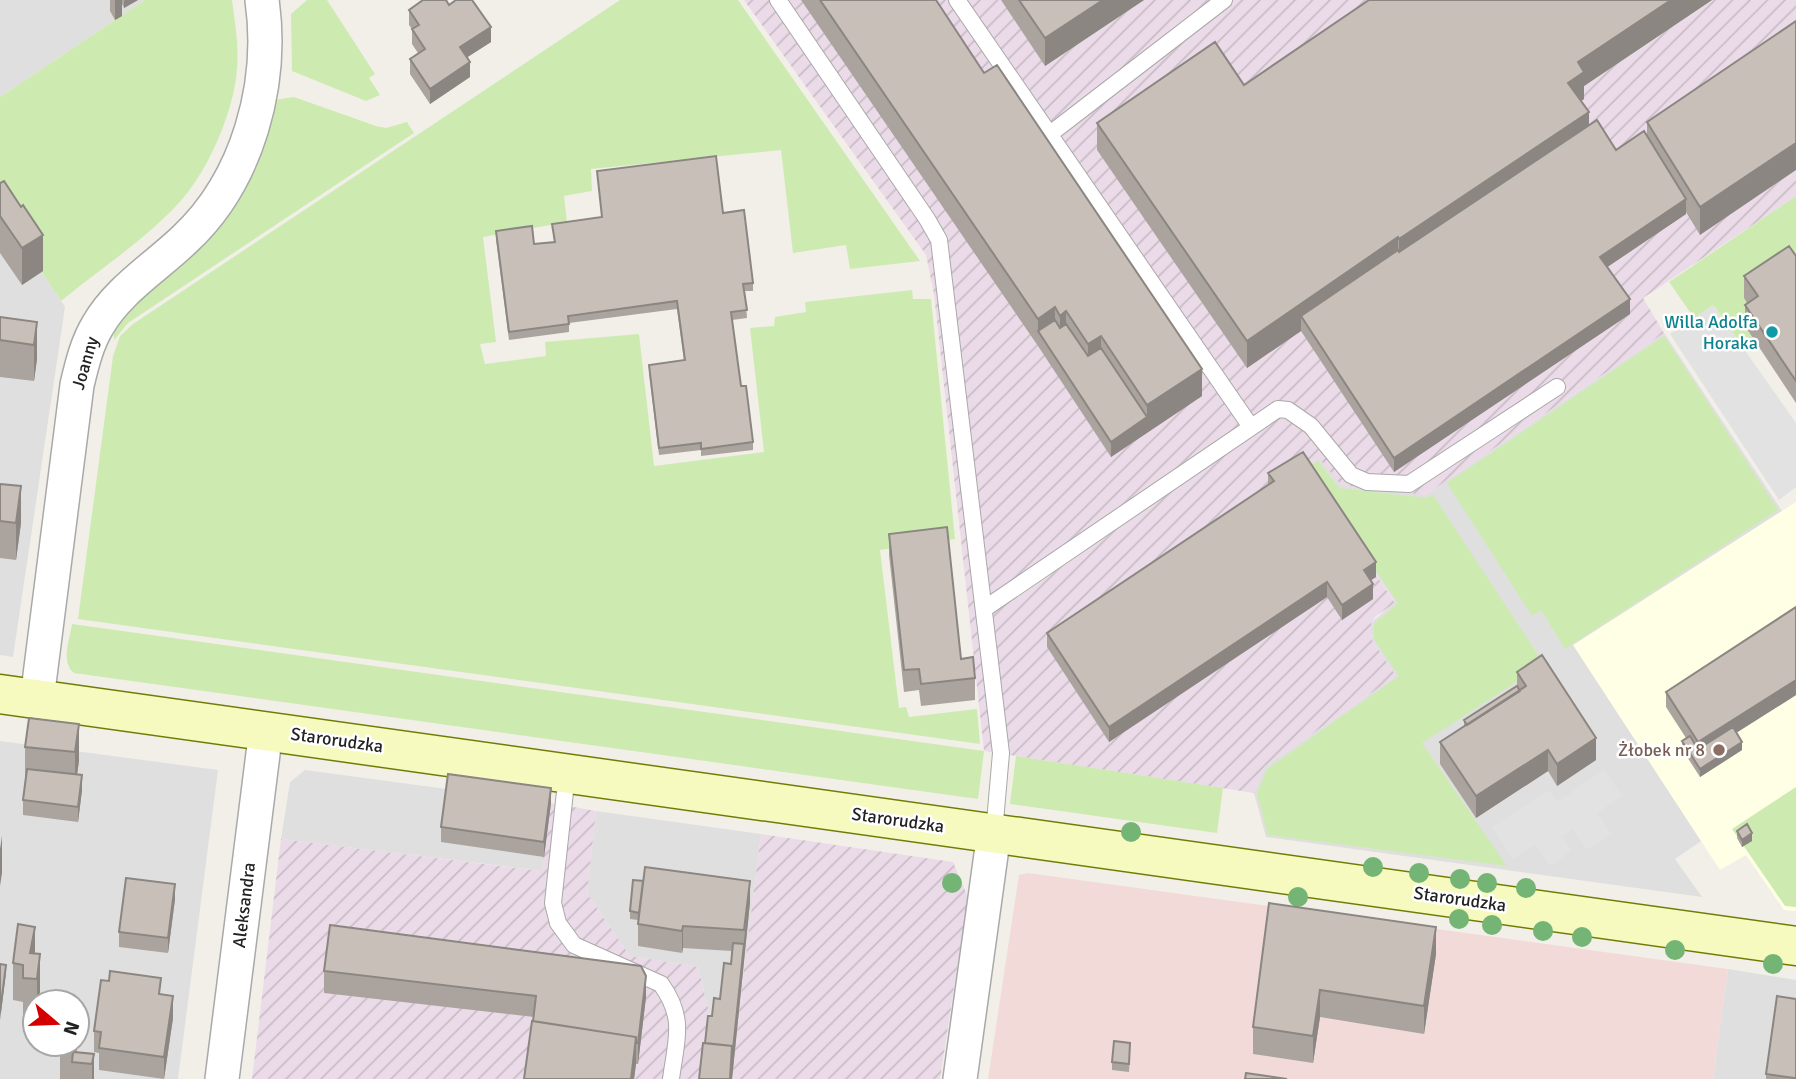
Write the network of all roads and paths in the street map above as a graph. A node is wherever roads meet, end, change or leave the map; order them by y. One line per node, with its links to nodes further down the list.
1 (262, 0): 9 (street, Joanny)
2 (778, 0): 8 (lane)
3 (957, 0): 5 (lane)
4 (1224, 0): 5 (lane)
5 (1050, 134): 7 (lane)
6 (1557, 387): 7 (lane)
7 (1251, 427): 8 (lane)
8 (984, 609): 12 (lane)
9 (18, 697): 10 (street, Starorudzka)
10 (266, 730): 11 (street, Starorudzka); 14 (street, Aleksandra)
11 (567, 773): 12 (street, Starorudzka); 15 (lane)
12 (993, 833): 13 (street, Starorudzka); 16 (street)
13 (1796, 946)
14 (222, 1079)
15 (671, 1079)
16 (960, 1079)

